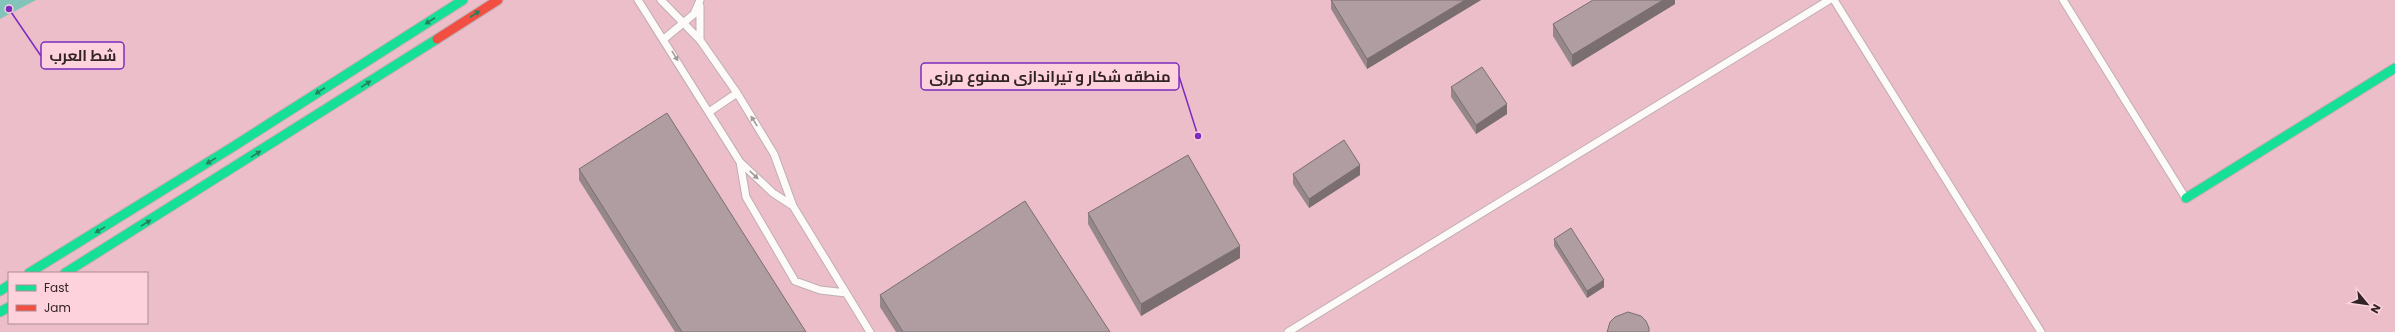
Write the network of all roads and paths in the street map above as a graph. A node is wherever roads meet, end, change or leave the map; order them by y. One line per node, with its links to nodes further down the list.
1 (463, 0): 18 (main road, one-way to 18)
2 (498, 0): 19 (main road, one-way to 2)
3 (638, 0): 10 (lane)
4 (661, 0): 9 (lane)
5 (1829, 0): 22 (lane)
6 (1834, 0): 23 (lane)
7 (2063, 0): 16 (lane)
8 (700, 1): 9 (lane); 11 (lane)
9 (684, 23): 10 (lane); 11 (lane)
10 (664, 39): 14 (lane, one-way to 14)
11 (700, 40): 13 (lane)
12 (2395, 68): 16 (main road)
13 (737, 93): 14 (lane); 17 (lane, one-way to 13)
14 (709, 112): 15 (lane)
15 (740, 162): 17 (lane, one-way to 17); 20 (lane)
16 (2186, 198)
17 (793, 206): 20 (lane)
18 (31, 272)
19 (67, 272)
20 (846, 292): 21 (lane)
21 (870, 332)
22 (1288, 332)
23 (2041, 332)

